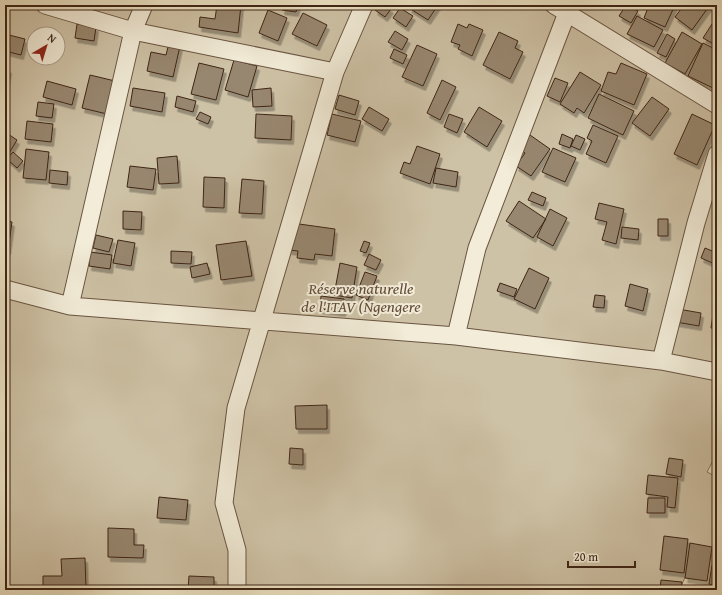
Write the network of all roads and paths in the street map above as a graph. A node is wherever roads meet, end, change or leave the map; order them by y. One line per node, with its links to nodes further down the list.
1 (45, 5): 5 (street)
2 (144, 5): 5 (street)
3 (364, 5): 6 (street)
4 (564, 8): 7 (street); 12 (street)
5 (133, 31): 6 (street); 10 (street)
6 (335, 72): 11 (street)
7 (717, 105)
8 (717, 154): 13 (street)
9 (5, 289): 10 (street)
10 (70, 306): 11 (street)
11 (263, 320): 12 (street); 15 (street)
12 (456, 336): 13 (street)
13 (661, 361): 14 (street)
14 (717, 372)
15 (237, 590)

